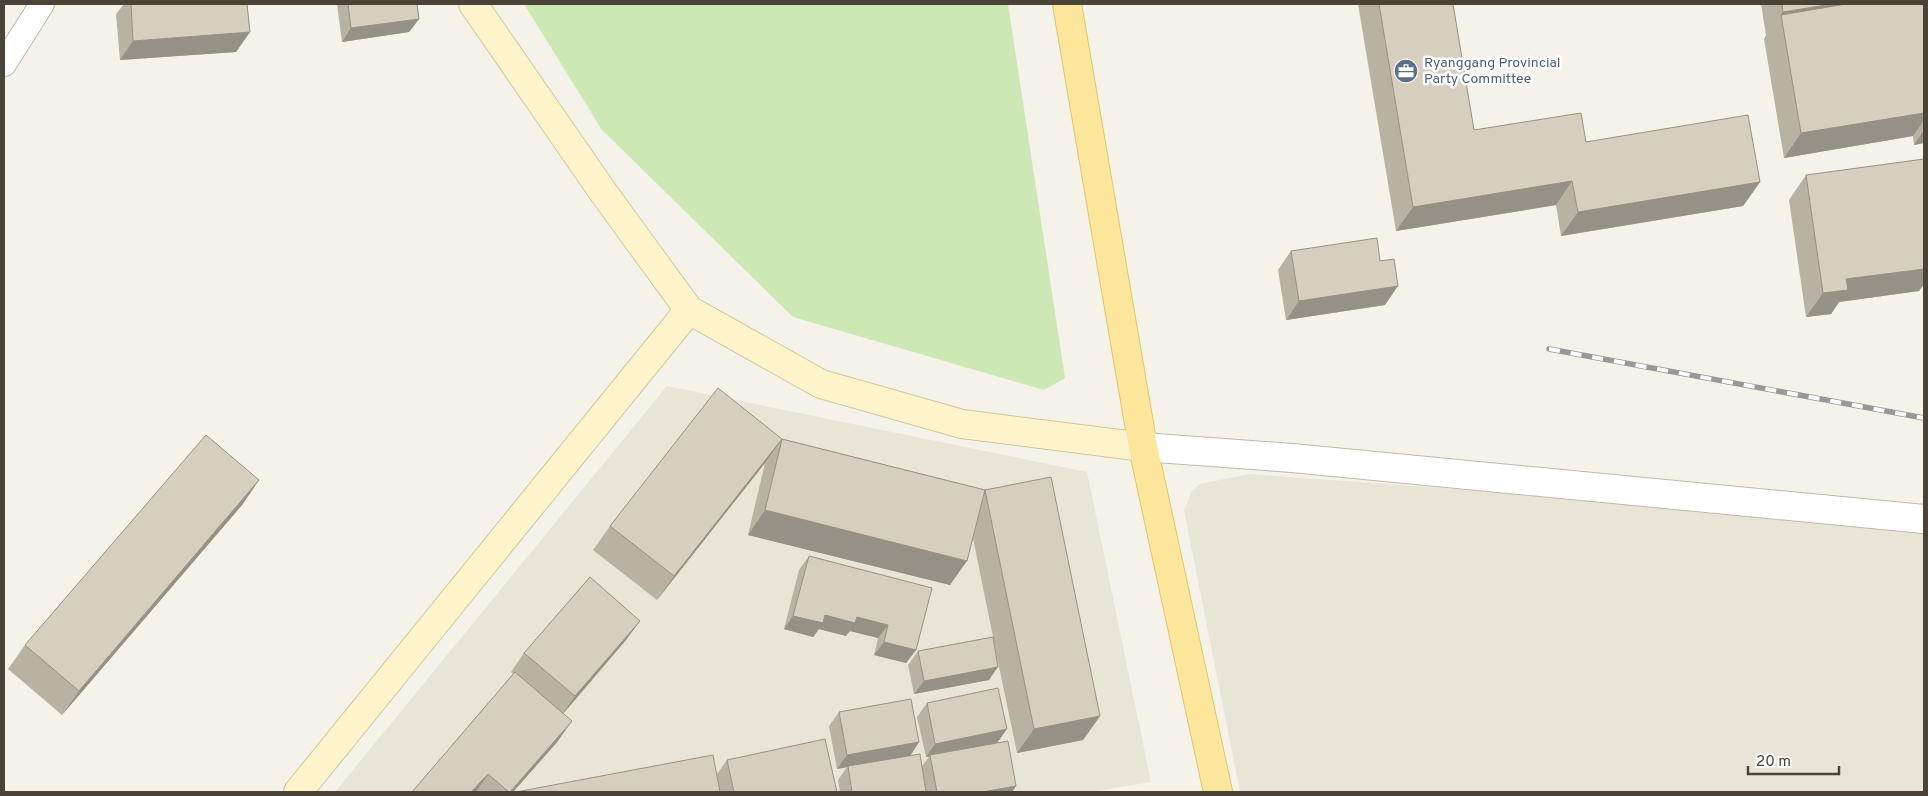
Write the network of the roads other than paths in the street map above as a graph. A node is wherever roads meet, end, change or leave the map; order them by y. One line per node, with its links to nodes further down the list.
1 (42, 4): 4 (street)
2 (473, 4): 5 (main road)
3 (1067, 4): 6 (main road)
4 (4, 64)
5 (688, 310): 6 (main road); 8 (main road)
6 (1143, 447): 7 (street); 9 (main road)
7 (1924, 519)
8 (298, 792)
9 (1213, 792)

